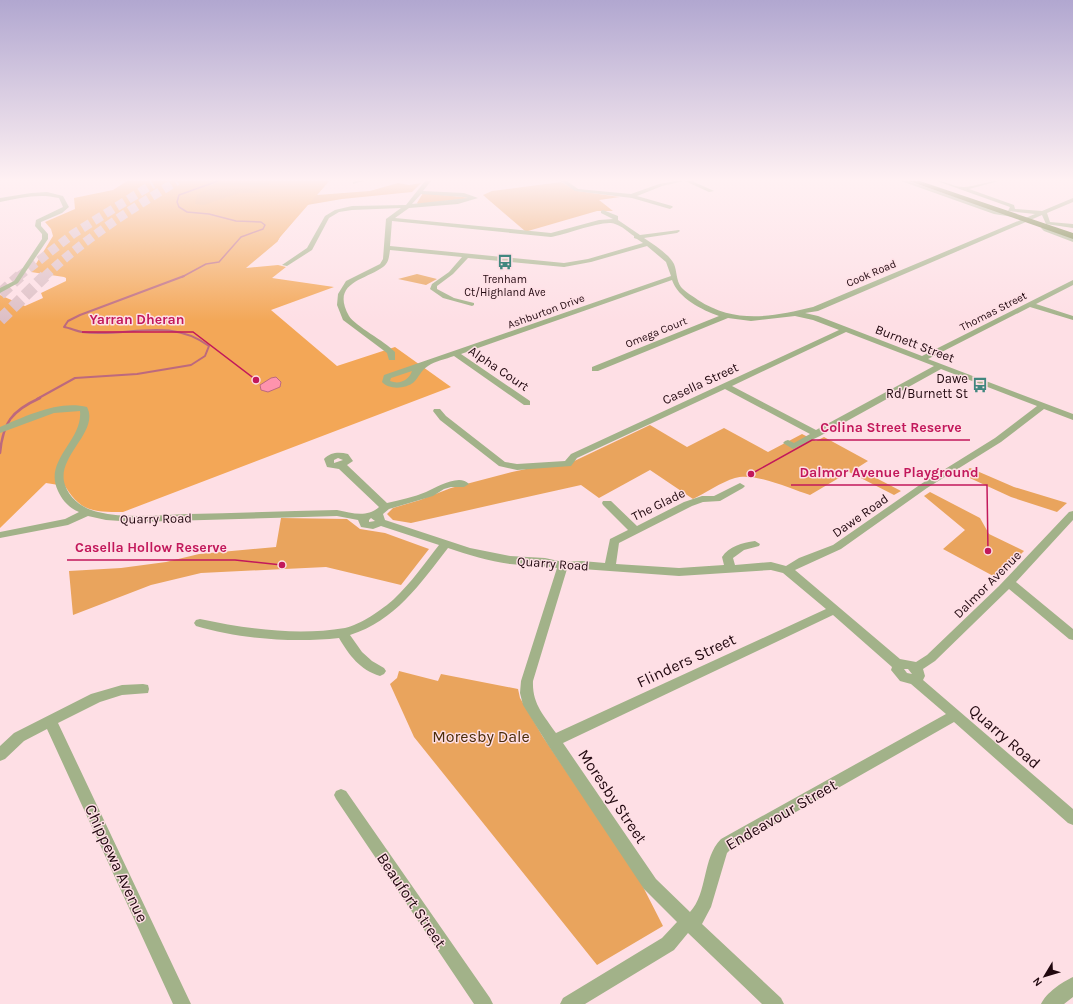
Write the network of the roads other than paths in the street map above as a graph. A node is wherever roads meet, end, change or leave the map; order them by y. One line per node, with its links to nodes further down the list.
1 (40, 228): 22 (street)
2 (321, 228): 19 (street)
3 (388, 228): 17 (street)
4 (479, 228): 5 (street)
5 (583, 228)
6 (624, 228): 14 (street)
7 (988, 228): 25 (street, Cook Road)
8 (1044, 228): 15 (street)
9 (1054, 228): 13 (highway)
10 (1059, 228): 12 (highway)
11 (677, 231): 14 (street)
12 (1073, 231)
13 (1073, 236)
14 (636, 237): 16 (street)
15 (1073, 240)
16 (646, 244): 18 (street); 20 (street)
17 (387, 248): 18 (street); 32 (street)
18 (466, 256): 23 (street)
19 (285, 265)
20 (674, 277): 27 (street); 31 (street, Ashburton Drive)
21 (1073, 282): 24 (street, Thomas Street)
22 (0, 291)
23 (472, 304)
24 (1029, 304): 29 (street); 33 (street, Thomas Street)
25 (809, 311): 26 (street, Cook Road); 28 (street, Burnett Street)
26 (790, 313): 27 (street, Cook Road); 28 (street, Burnett Street)
27 (726, 316): 36 (street, Omega Court)
28 (815, 318): 30 (street, Burnett Street)
29 (1073, 318)
30 (845, 330): 33 (street, Burnett Street); 37 (street, Casella Street)
31 (456, 354): 34 (street, Ashburton Drive); 38 (street, Alpha Court)
32 (392, 358)
33 (922, 359): 35 (street, Burnett Street)
34 (424, 365)
35 (940, 366): 39 (street, Burnett Street); 43 (street)
36 (595, 369)
37 (726, 386): 40 (street, Casella Street); 43 (street)
38 (527, 403)
39 (1043, 406): 41 (street, Burnett Street); 60 (street, Dawe Road)
40 (437, 410)
41 (1073, 418)
42 (0, 430): 50 (street, Quarry Road)
43 (817, 434): 44 (street)
44 (788, 443)
45 (342, 465): 49 (street)
46 (464, 484): 49 (street)
47 (740, 486): 53 (street, The Glade)
48 (606, 503): 53 (street)
49 (385, 507): 52 (street)
50 (87, 512): 52 (street, Quarry Road); 54 (street)
51 (1073, 514): 61 (street, Dalmor Avenue)
52 (378, 519): 55 (street, Quarry Road)
53 (635, 530): 58 (street, The Glade)
54 (0, 536)
55 (446, 544): 57 (street, Quarry Road); 64 (street)
56 (755, 544): 59 (street)
57 (563, 566): 58 (street, Quarry Road); 71 (street, Moresby Street)
58 (610, 568): 59 (street, Quarry Road)
59 (732, 569): 60 (street, Quarry Road)
60 (787, 570): 62 (street, Quarry Road)
61 (1009, 583): 65 (street); 67 (street, Dalmor Avenue)
62 (834, 610): 67 (street, Quarry Road); 71 (street, Flinders Street)
63 (200, 623): 64 (street)
64 (342, 632): 66 (street)
65 (1073, 636)
66 (380, 671)
67 (915, 674): 69 (street, Quarry Road)
68 (143, 689): 70 (street)
69 (956, 715): 74 (street, Quarry Road); 75 (street, Endeavour Street)
70 (51, 722): 72 (street); 77 (street, Chippewa Avenue)
71 (553, 741): 75 (street, Moresby Street)
72 (0, 755)
73 (341, 795): 78 (street, Beaufort Street)
74 (1073, 818)
75 (689, 923): 79 (street, Endeavour Street); 80 (street, Moresby Street)
76 (1073, 986): 81 (street)
77 (182, 1004)
78 (484, 1004)
79 (570, 1004)
80 (775, 1004)
81 (1050, 1004)

